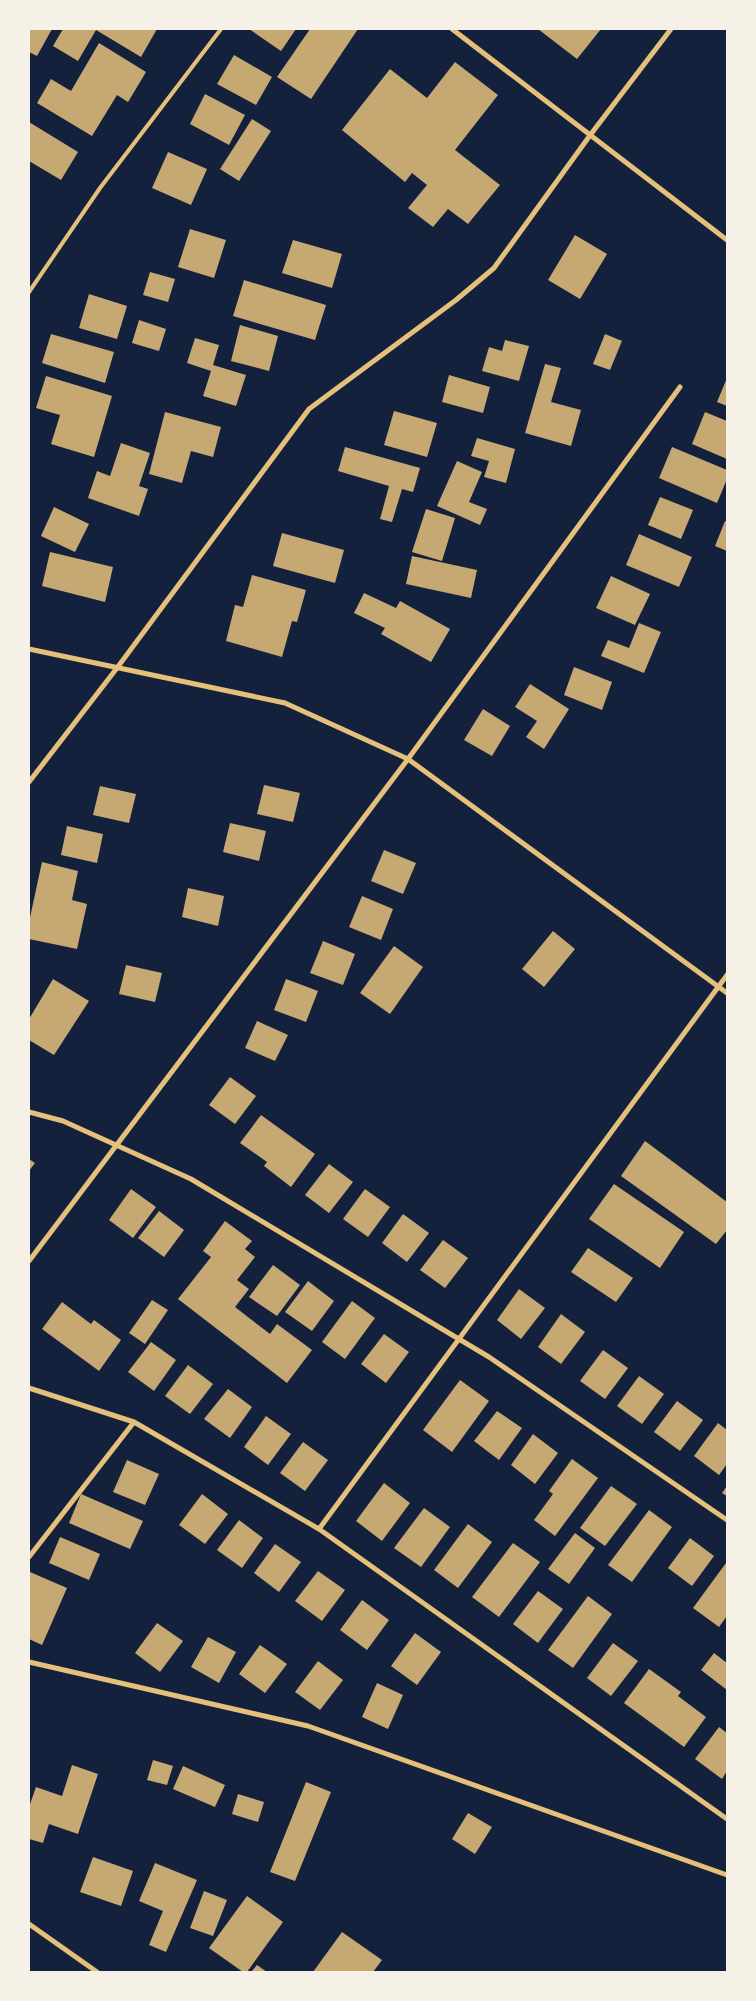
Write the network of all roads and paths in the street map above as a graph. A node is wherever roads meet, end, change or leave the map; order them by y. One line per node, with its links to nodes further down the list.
1 (221, 29): 6 (lane)
2 (452, 29): 4 (street)
3 (671, 29): 4 (street)
4 (590, 134): 5 (street); 9 (street)
5 (727, 240)
6 (29, 292)
7 (680, 386): 10 (street)
8 (29, 649): 9 (street)
9 (117, 668): 10 (street); 11 (street)
10 (408, 759): 13 (street); 16 (street)
11 (29, 782)
12 (727, 975): 13 (street)
13 (719, 986): 14 (street); 18 (street)
14 (727, 993)
15 (29, 1112): 16 (street)
16 (116, 1145): 17 (street); 18 (street)
17 (29, 1260)
18 (460, 1340): 21 (street); 22 (street)
19 (29, 1388): 20 (street)
20 (134, 1422): 22 (street); 23 (street)
21 (727, 1520)
22 (319, 1529): 25 (street)
23 (29, 1557)
24 (29, 1662): 26 (street)
25 (727, 1819)
26 (727, 1875)
27 (29, 1924): 28 (street)
28 (97, 1972)

